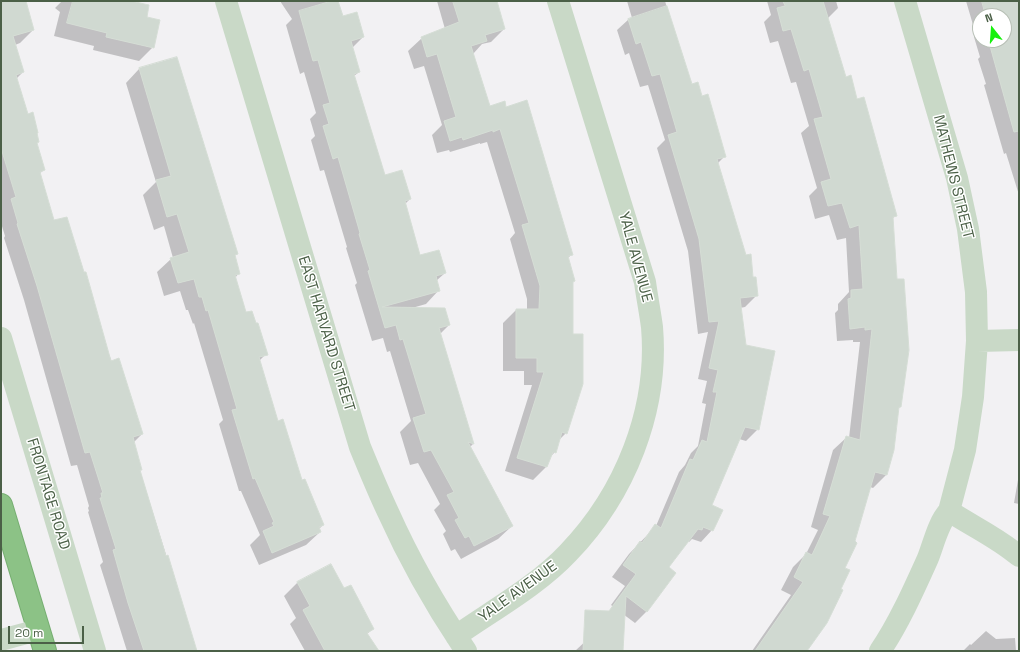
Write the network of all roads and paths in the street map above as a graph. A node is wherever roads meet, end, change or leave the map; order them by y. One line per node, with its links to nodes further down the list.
1 (226, 1): 12 (street, EAST HARVARD STREET)
2 (558, 1): 12 (street, YALE AVENUE)
3 (905, 1): 6 (street, MATHEWS STREET)
4 (1, 338): 14 (street, FRONTAGE ROAD)
5 (1019, 340): 6 (street)
6 (977, 341): 8 (street, MATHEWS STREET)
7 (1, 504): 10 (highway)
8 (949, 511): 9 (street); 15 (street, MATHEWS STREET)
9 (1019, 556)
10 (38, 630): 11 (street); 13 (highway)
11 (1, 640)
12 (461, 643)
13 (45, 651)
14 (95, 651)
15 (880, 651)

